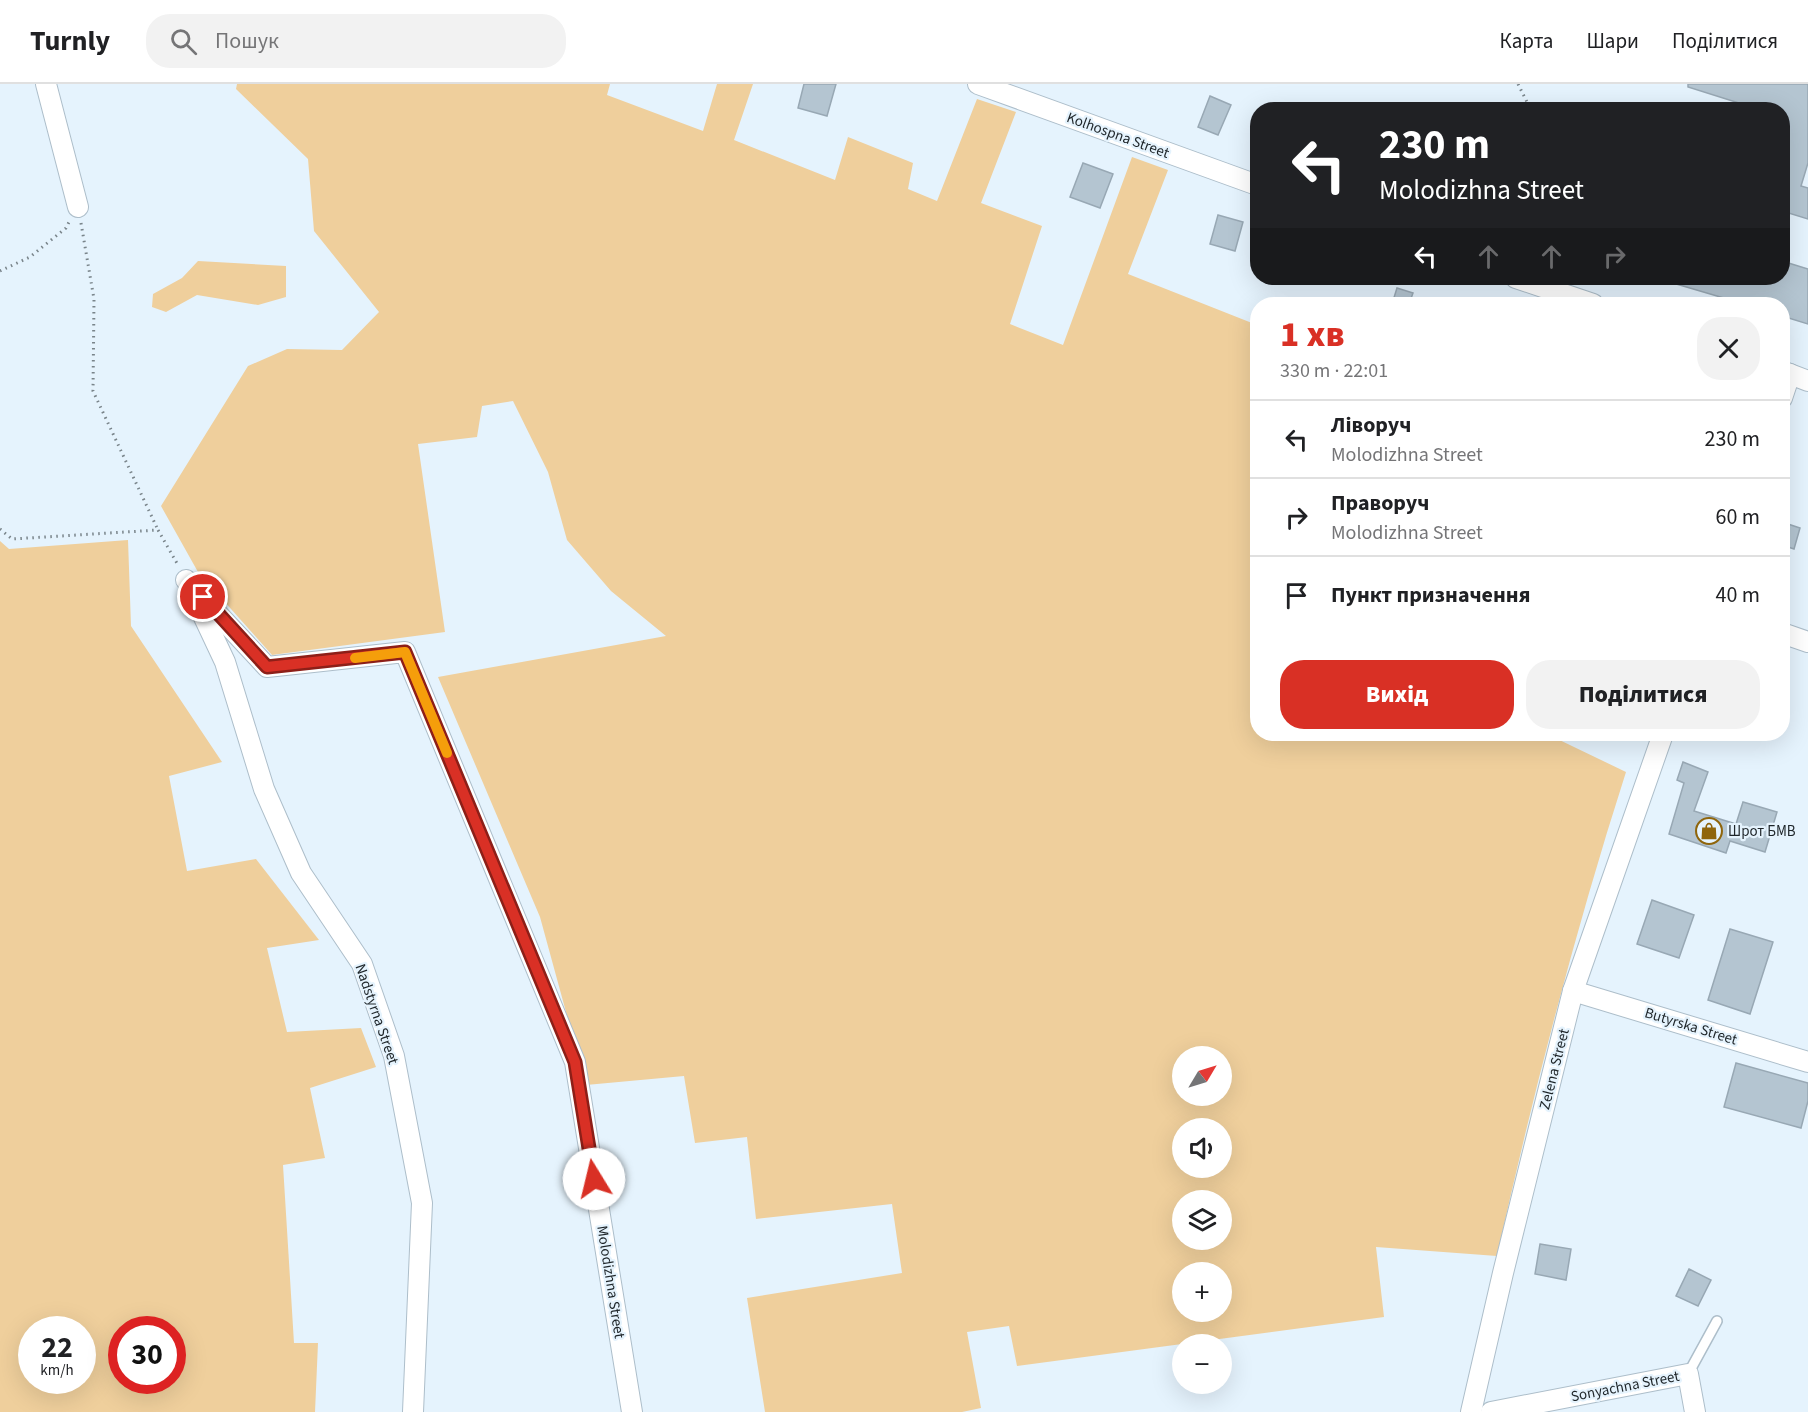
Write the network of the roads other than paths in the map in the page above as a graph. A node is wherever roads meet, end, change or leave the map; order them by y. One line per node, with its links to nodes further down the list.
1 (46, 84): 4 (street)
2 (978, 84): 3 (street, Kolhospna Street)
3 (1250, 182)
4 (78, 207)
5 (1537, 285): 6 (street)
6 (1572, 297)
7 (186, 580): 15 (street, Nadstyrna Street); 16 (street, Molodizhna Street)
8 (1790, 636): 9 (street)
9 (1808, 642)
10 (1660, 741): 11 (street, Zelena Street)
11 (1573, 991): 12 (street, Butyrska Street); 17 (street, Zelena Street)
12 (1808, 1062)
13 (1717, 1321): 14 (lane)
14 (1688, 1374): 18 (street, Sonyachna Street); 19 (street)
15 (413, 1412)
16 (632, 1412)
17 (1471, 1412)
18 (1491, 1412)
19 (1695, 1412)

